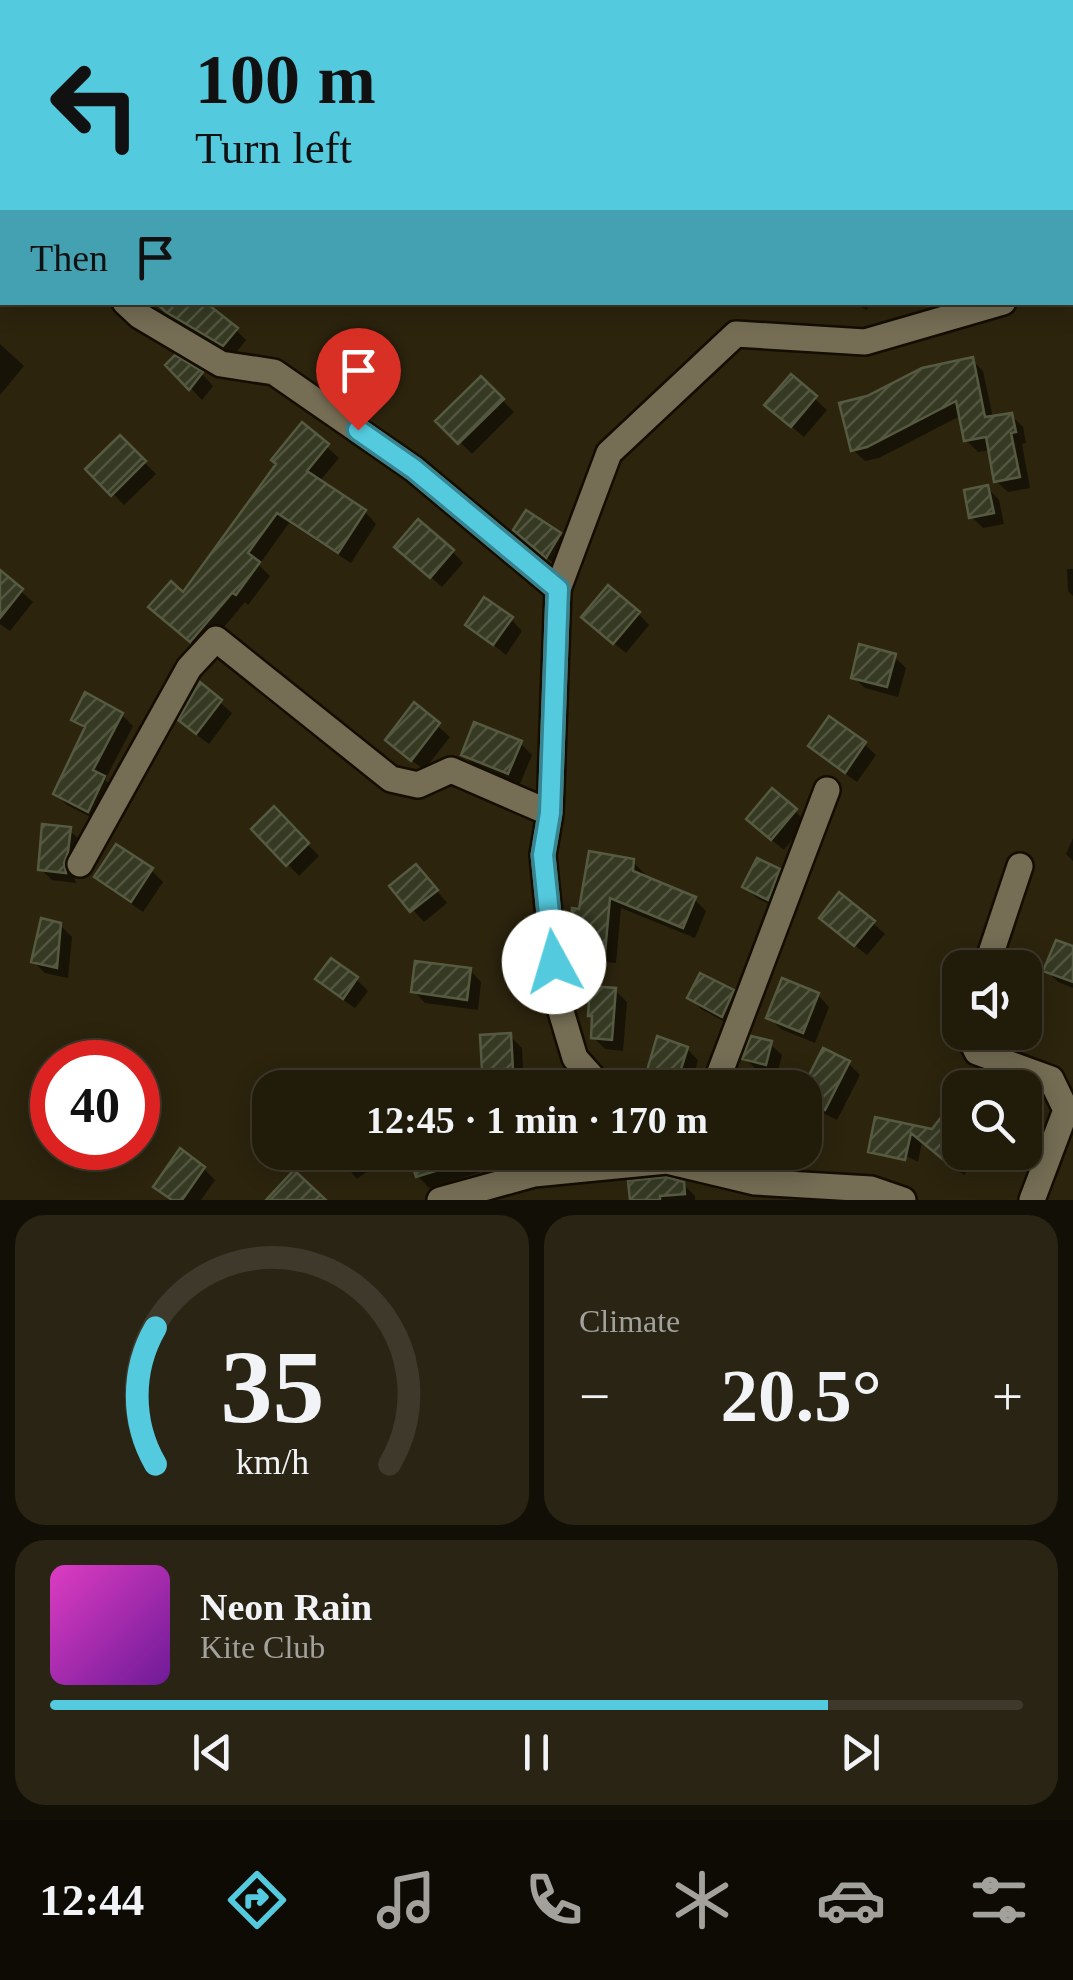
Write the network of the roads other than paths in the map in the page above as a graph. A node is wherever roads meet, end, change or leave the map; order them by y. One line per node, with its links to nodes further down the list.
1 (128, 305): 3 (street)
2 (993, 305): 3 (street)
3 (558, 589): 5 (street)
4 (827, 790): 11 (street)
5 (550, 813): 6 (street); 10 (street)
6 (80, 864)
7 (1020, 866): 8 (street)
8 (992, 950)
9 (976, 1050): 16 (street)
10 (586, 1070)
11 (721, 1070)
12 (569, 1170): 14 (street)
13 (715, 1170): 15 (street)
14 (440, 1200)
15 (903, 1200)
16 (1032, 1200)

